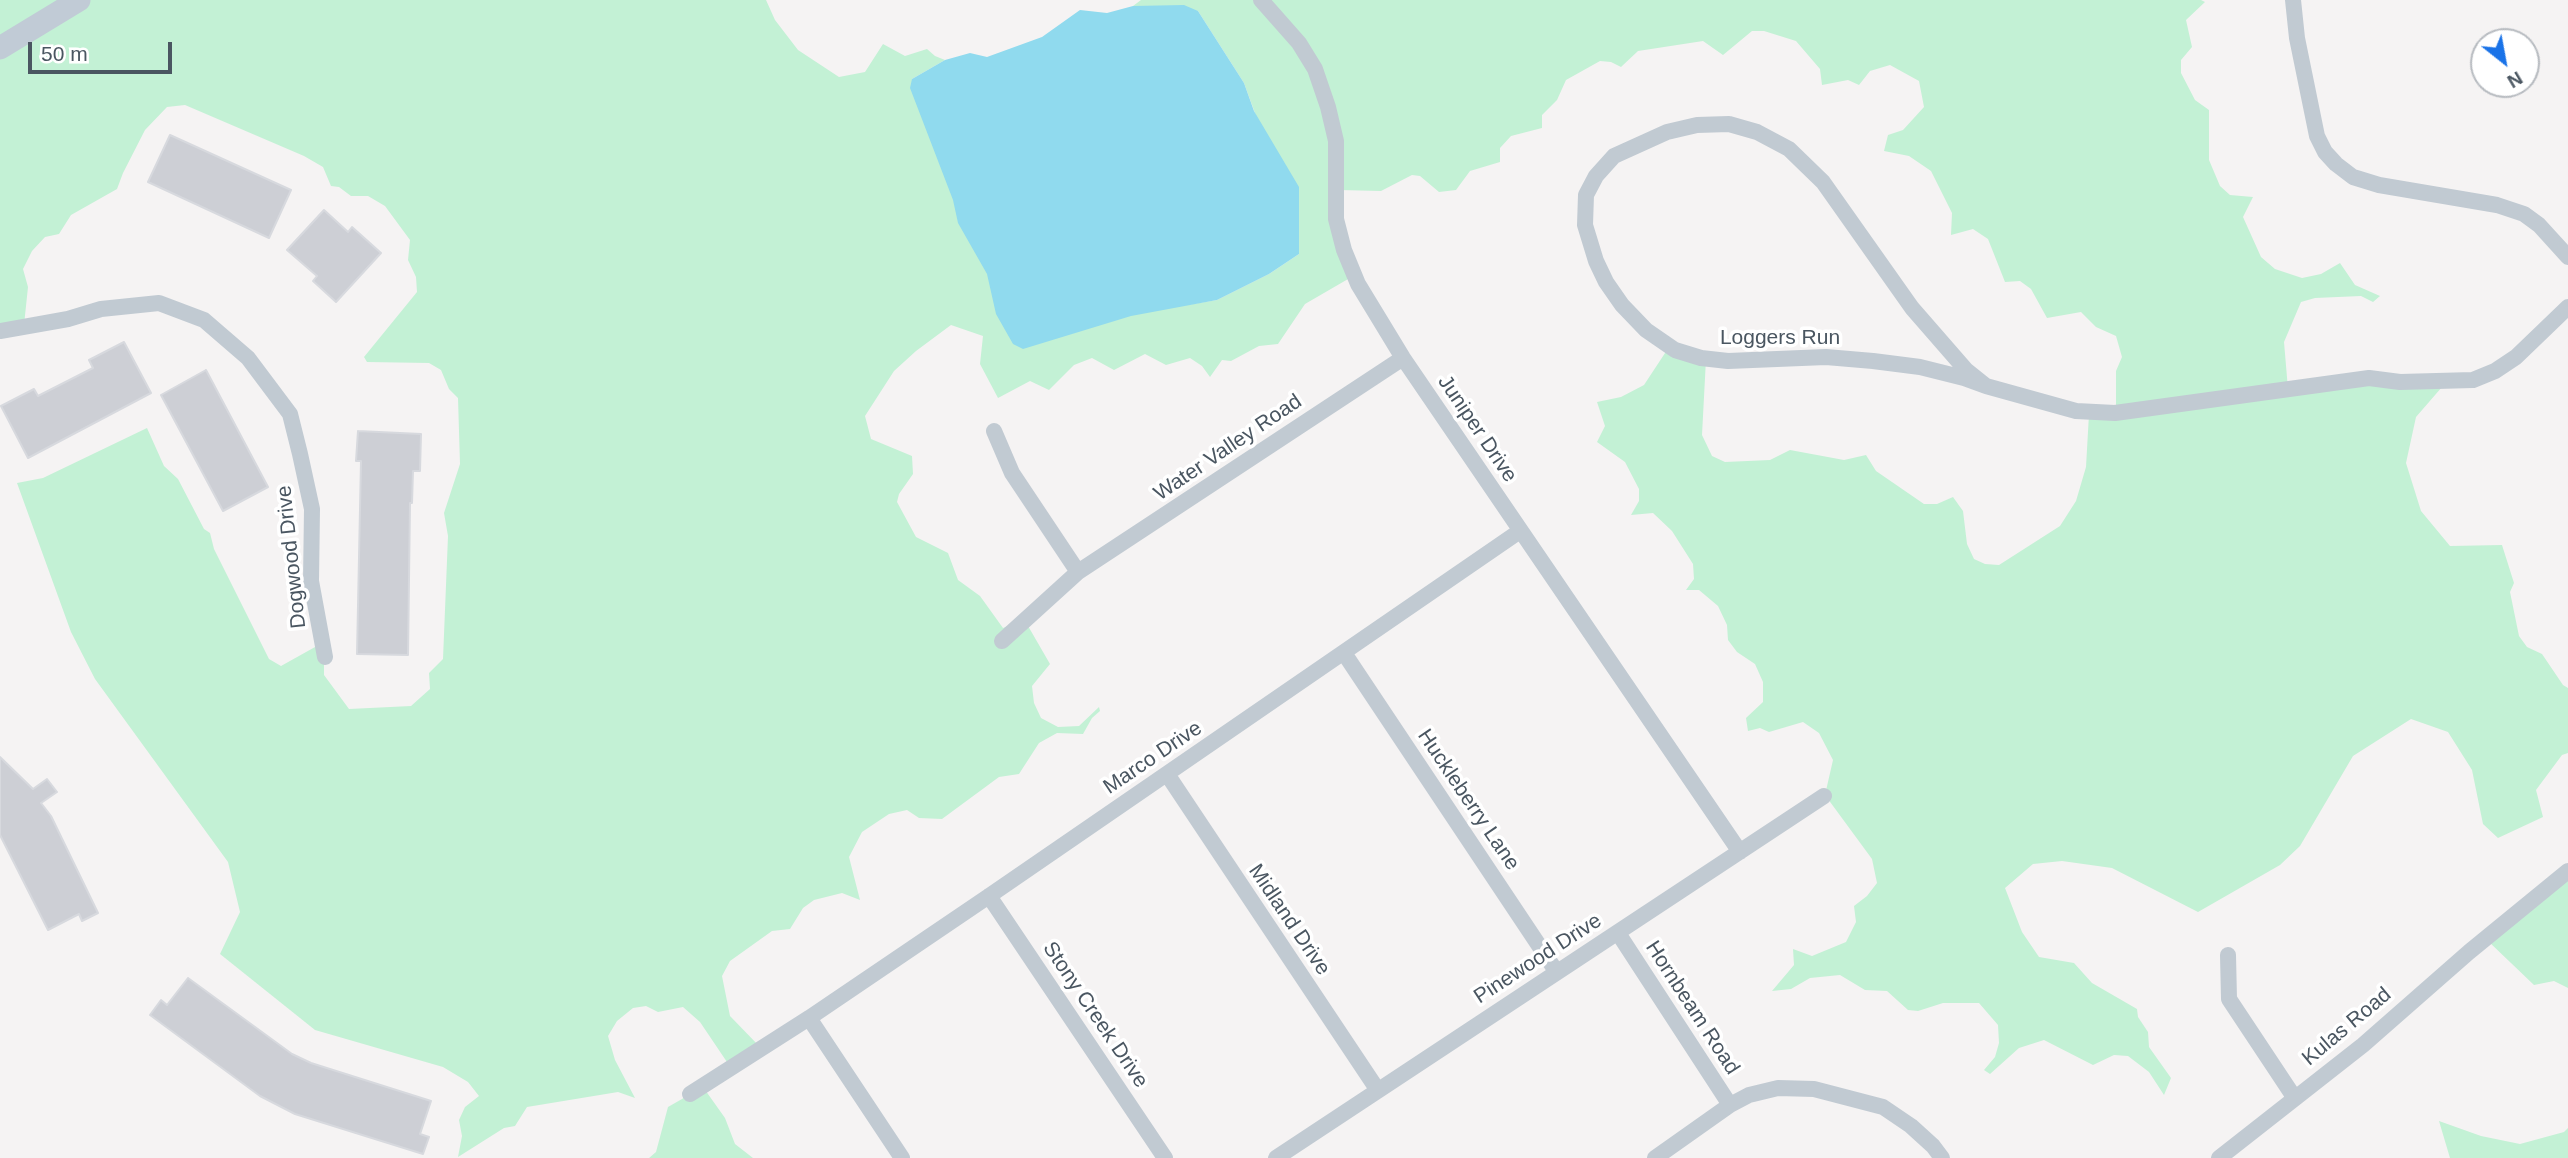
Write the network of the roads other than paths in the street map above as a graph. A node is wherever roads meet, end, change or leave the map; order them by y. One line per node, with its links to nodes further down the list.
1 (79, 0): 4 (street)
2 (1261, 0): 8 (street, Juniper Drive)
3 (2293, 0): 5 (street)
4 (0, 48)
5 (2568, 257)
6 (2568, 307): 9 (street, Loggers Run)
7 (0, 331): 15 (street, Dogwood Drive)
8 (1403, 358): 11 (street, Juniper Drive); 12 (street, Water Valley Road)
9 (1986, 386): 9 (street, Loggers Run)
10 (994, 431): 12 (street)
11 (1520, 531): 14 (street, Marco Drive); 18 (street, Juniper Drive)
12 (1078, 572): 13 (street)
13 (1002, 640)
14 (1344, 653): 16 (street, Marco Drive); 23 (street, Huckleberry Lane)
15 (325, 657)
16 (1167, 774): 20 (street, Marco Drive); 25 (street, Midland Drive)
17 (1824, 796): 18 (street, Pinewood Drive)
18 (1740, 852): 21 (street, Pinewood Drive)
19 (2568, 871): 27 (street, Kulas Road)
20 (989, 896): 24 (street, Marco Drive); 30 (street, Stony Creek Drive)
21 (1618, 933): 23 (street, Pinewood Drive); 28 (street, Hornbeam Road)
22 (2228, 955): 27 (street)
23 (1556, 971): 25 (street, Pinewood Drive)
24 (809, 1018): 26 (street, Marco Drive); 29 (street)
25 (1377, 1089): 31 (street, Pinewood Drive)
26 (690, 1094)
27 (2294, 1097): 34 (street, Kulas Road)
28 (1730, 1105): 32 (street); 33 (street)
29 (902, 1158)
30 (1165, 1158)
31 (1276, 1158)
32 (1655, 1158)
33 (1942, 1158)
34 (2219, 1158)

